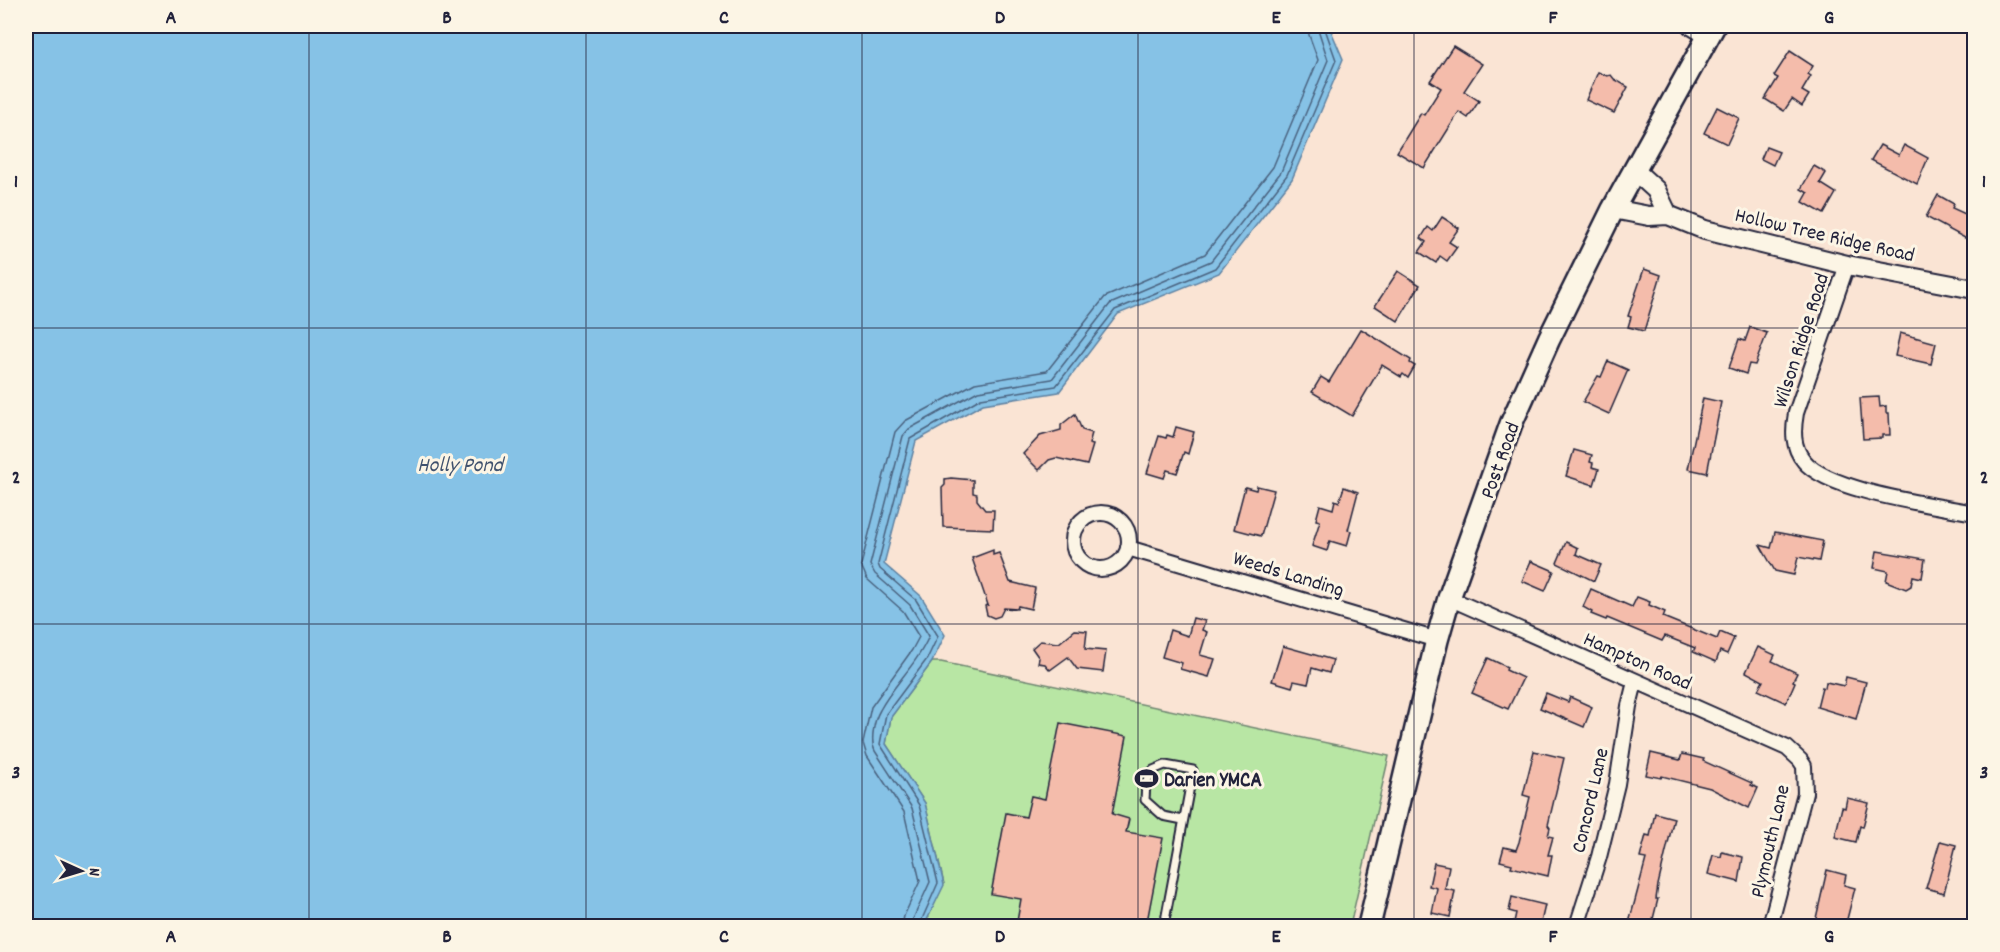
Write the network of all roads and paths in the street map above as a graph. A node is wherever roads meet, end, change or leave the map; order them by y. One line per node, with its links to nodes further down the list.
1 (1689, 26): 2 (street)
2 (1711, 31): 3 (main road, Post Road)
3 (1634, 171): 4 (main road, Post Road); 5 (main road)
4 (1613, 208): 5 (main road, Hollow Tree Ridge Road); 10 (main road, Post Road)
5 (1668, 215): 6 (main road, Hollow Tree Ridge Road)
6 (1847, 265): 7 (main road, Hollow Tree Ridge Road); 8 (street, Wilson Ridge Road)
7 (1974, 289)
8 (1974, 513)
9 (1128, 548): 9 (street); 11 (street, Weeds Landing)
10 (1449, 598): 11 (main road, Post Road); 12 (street, Hampton Road)
11 (1437, 640): 16 (main road, Post Road)
12 (1635, 682): 13 (street, Hampton Road); 17 (street, Concord Lane)
13 (1804, 766): 18 (street, Plymouth Lane)
14 (1183, 820): 14 (lane); 15 (lane)
15 (1164, 927)
16 (1369, 927)
17 (1577, 927)
18 (1770, 927)

